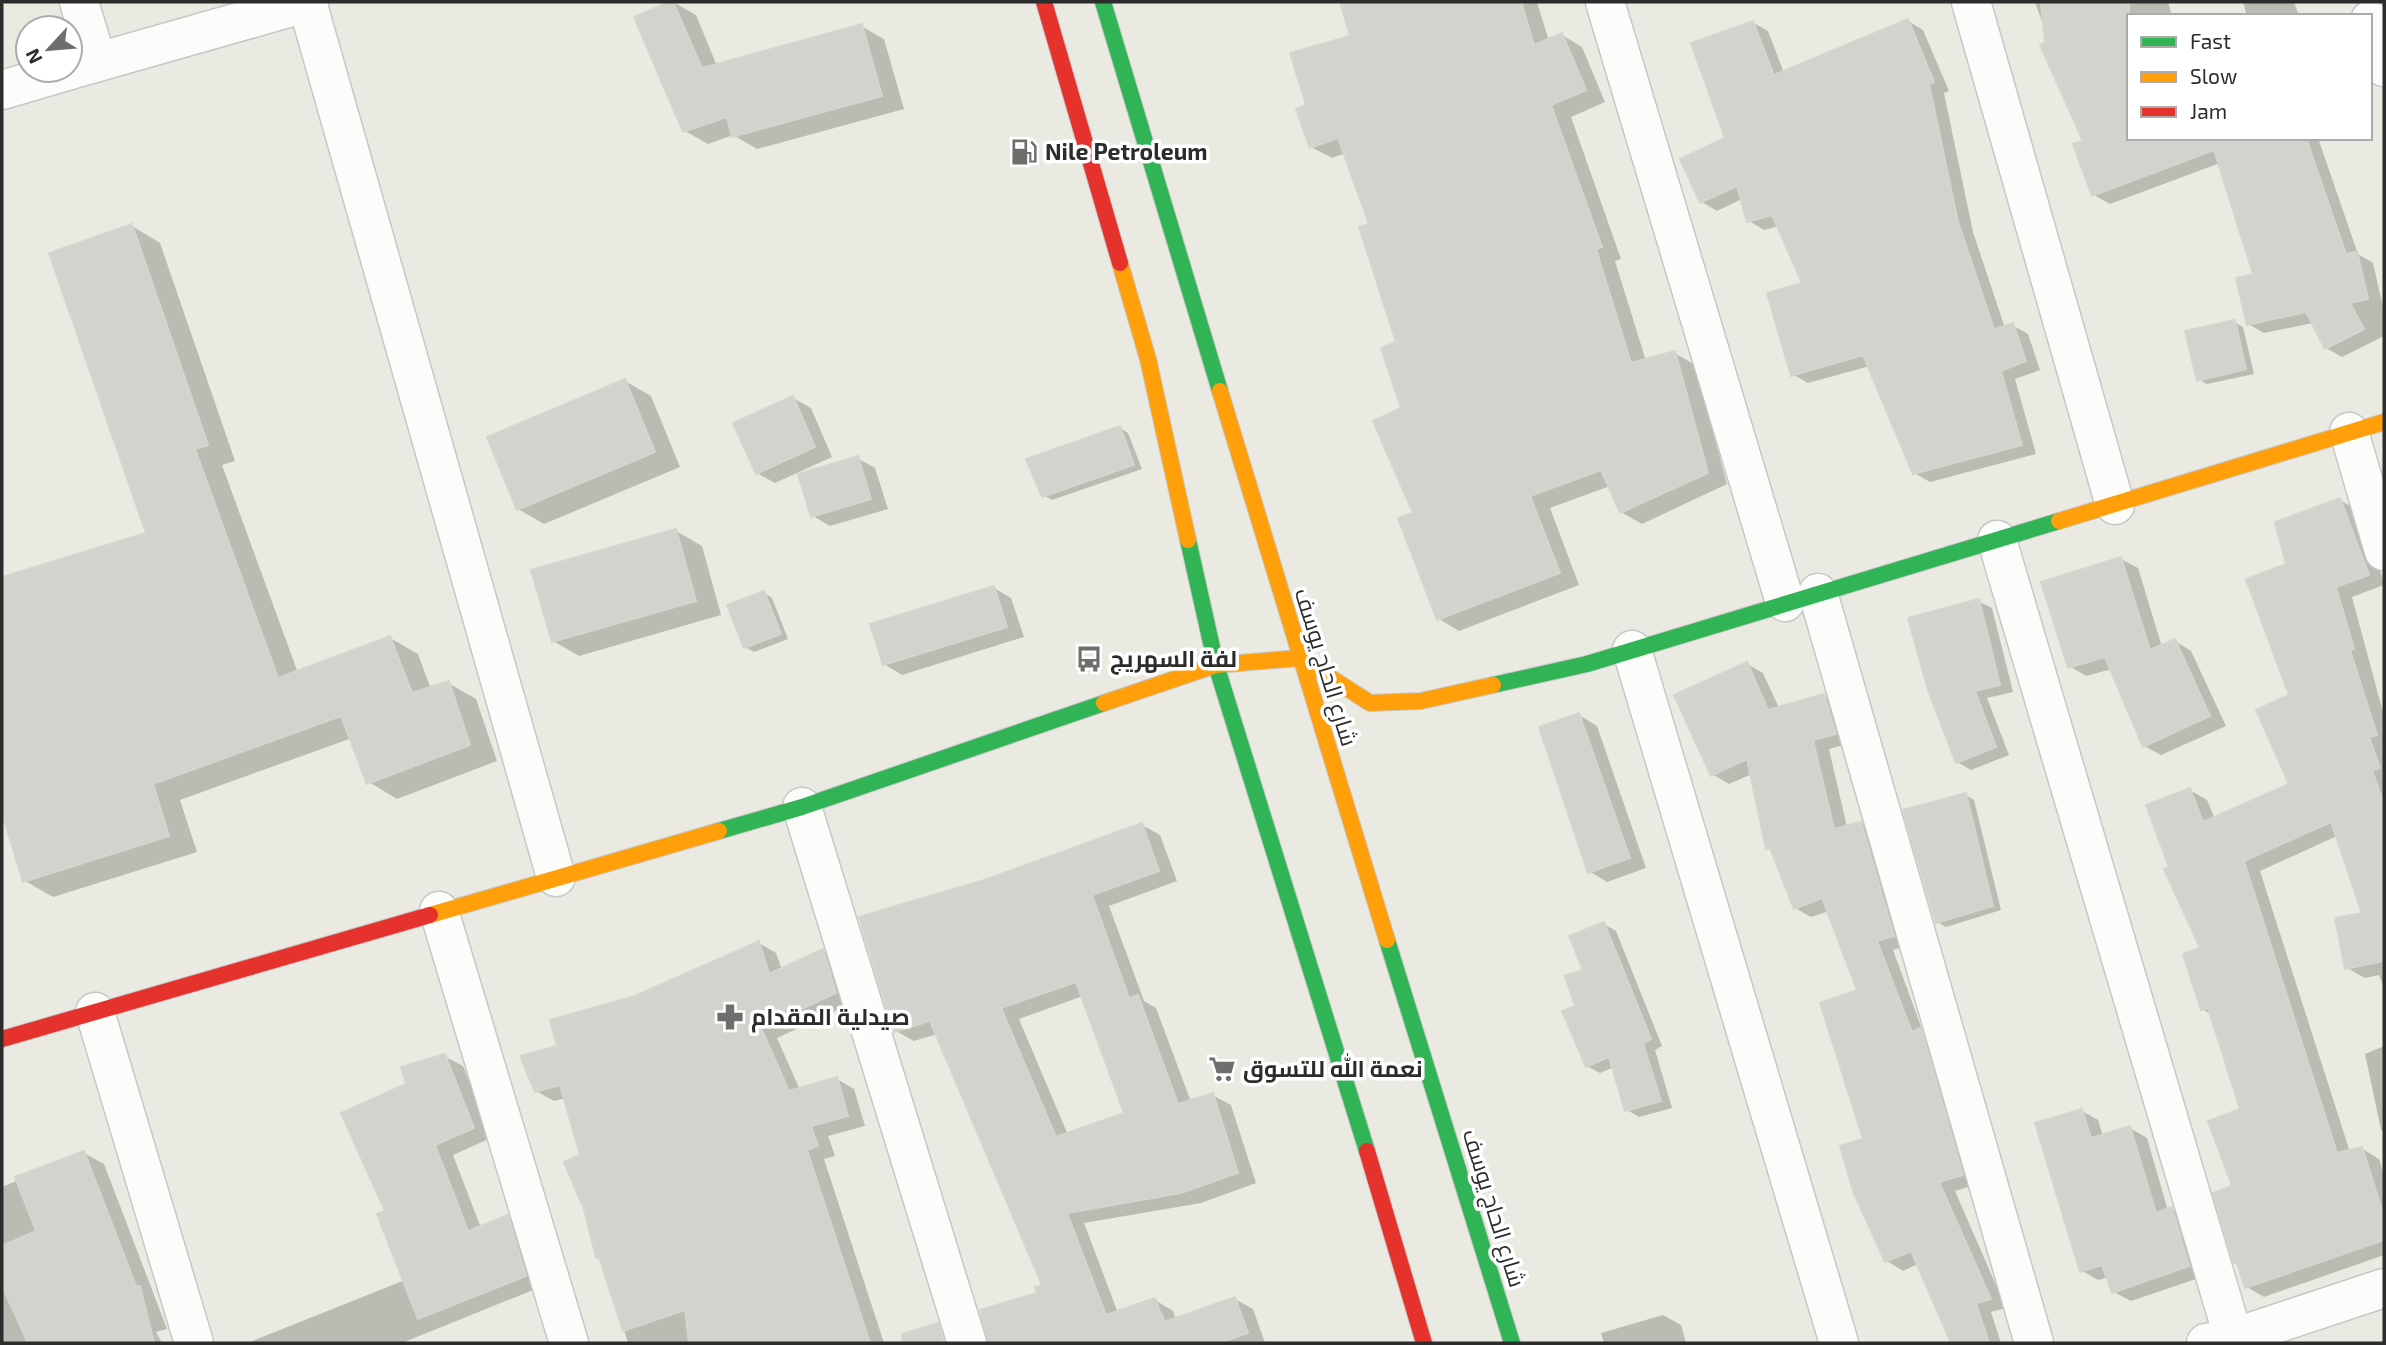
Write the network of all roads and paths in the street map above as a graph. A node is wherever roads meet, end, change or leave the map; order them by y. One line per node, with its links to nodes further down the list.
1 (308, 2): 7 (street); 20 (street)
2 (1044, 2): 18 (main road)
3 (1102, 2): 17 (main road, شارع الحاج يوسف)
4 (1605, 2): 15 (street)
5 (1971, 2): 12 (street)
6 (2372, 25): 8 (street)
7 (84, 66)
8 (2384, 67)
9 (22, 84): 10 (street)
10 (2, 90)
11 (2366, 427): 12 (main road); 14 (street)
12 (2115, 505): 13 (main road)
13 (1997, 540): 15 (main road); 25 (street)
14 (2384, 551)
15 (1802, 597): 16 (main road); 32 (street)
16 (1632, 650): 17 (main road); 31 (street)
17 (1300, 658): 18 (main road); 30 (main road, شارع الحاج يوسف)
18 (1216, 665): 19 (main road); 29 (main road)
19 (802, 807): 20 (main road); 28 (street)
20 (556, 877): 21 (main road)
21 (439, 911): 22 (main road); 27 (street)
22 (95, 1012): 23 (main road); 26 (street)
23 (2, 1039)
24 (2384, 1288): 25 (street)
25 (2225, 1341)
26 (194, 1343)
27 (569, 1343)
28 (967, 1343)
29 (1424, 1343)
30 (1512, 1343)
31 (1839, 1343)
32 (2034, 1343)

